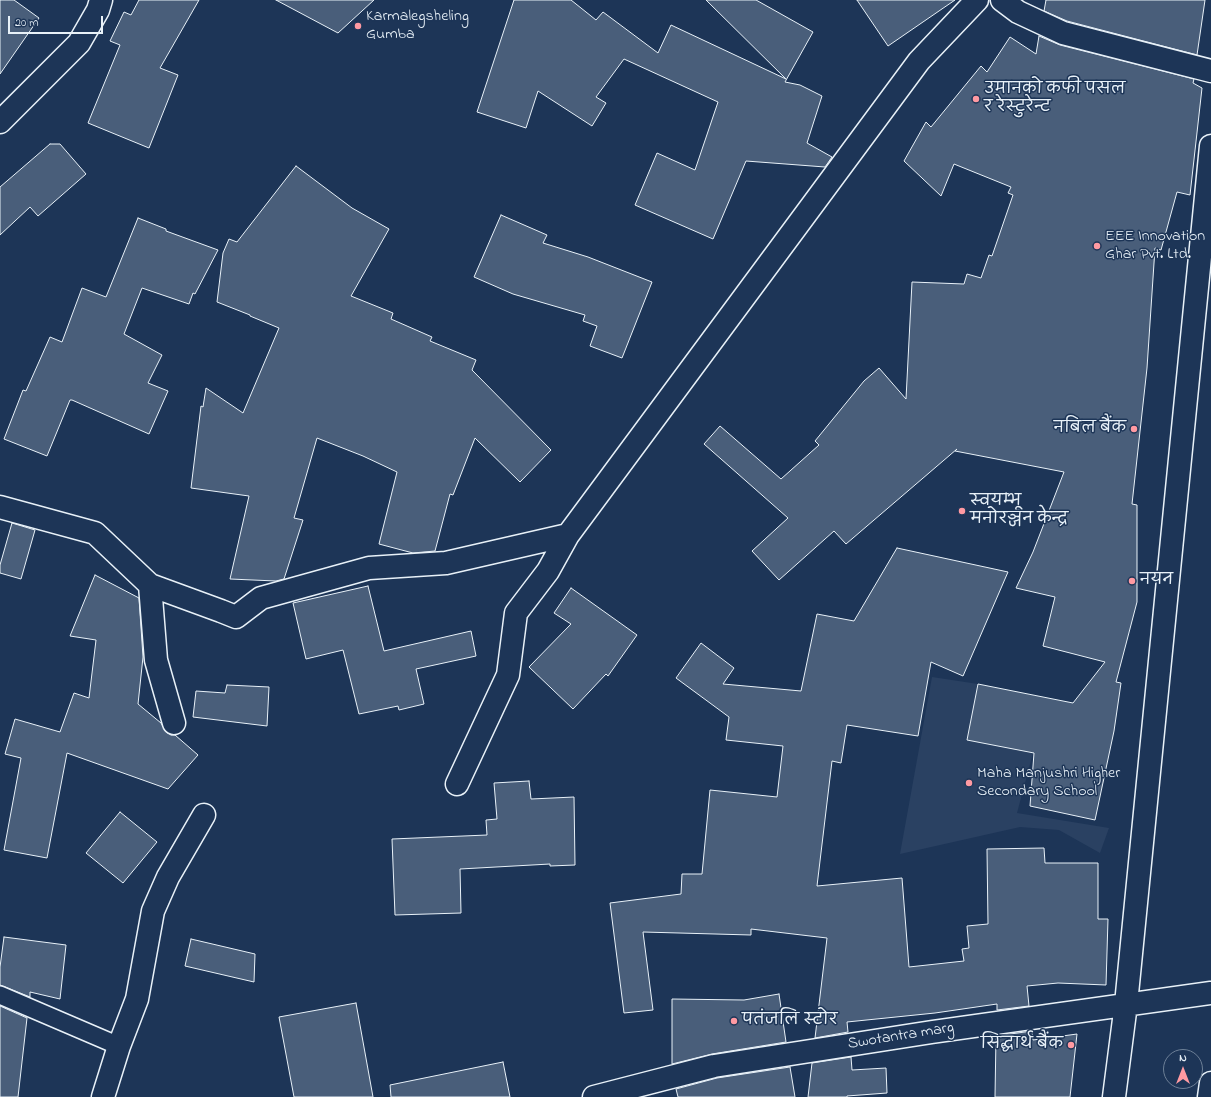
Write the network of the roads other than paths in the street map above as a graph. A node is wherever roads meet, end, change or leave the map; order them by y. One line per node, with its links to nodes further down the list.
1 (101, 0): 5 (main road)
2 (977, 0): 8 (main road)
3 (1002, 0): 4 (main road)
4 (1211, 71)
5 (0, 122)
6 (1211, 146): 15 (main road)
7 (0, 507): 9 (main road)
8 (568, 535): 9 (main road); 11 (main road)
9 (150, 585): 10 (main road)
10 (174, 722)
11 (457, 784)
12 (204, 815): 16 (main road)
13 (1211, 993): 15 (main road, Swotantra marg)
14 (0, 995): 16 (lane)
15 (1126, 1004): 19 (main road, Swotantra marg); 20 (main road)
16 (119, 1046): 18 (main road)
17 (1211, 1083): 21 (main road)
18 (103, 1097)
19 (594, 1097)
20 (1114, 1097)
21 (1209, 1097)

